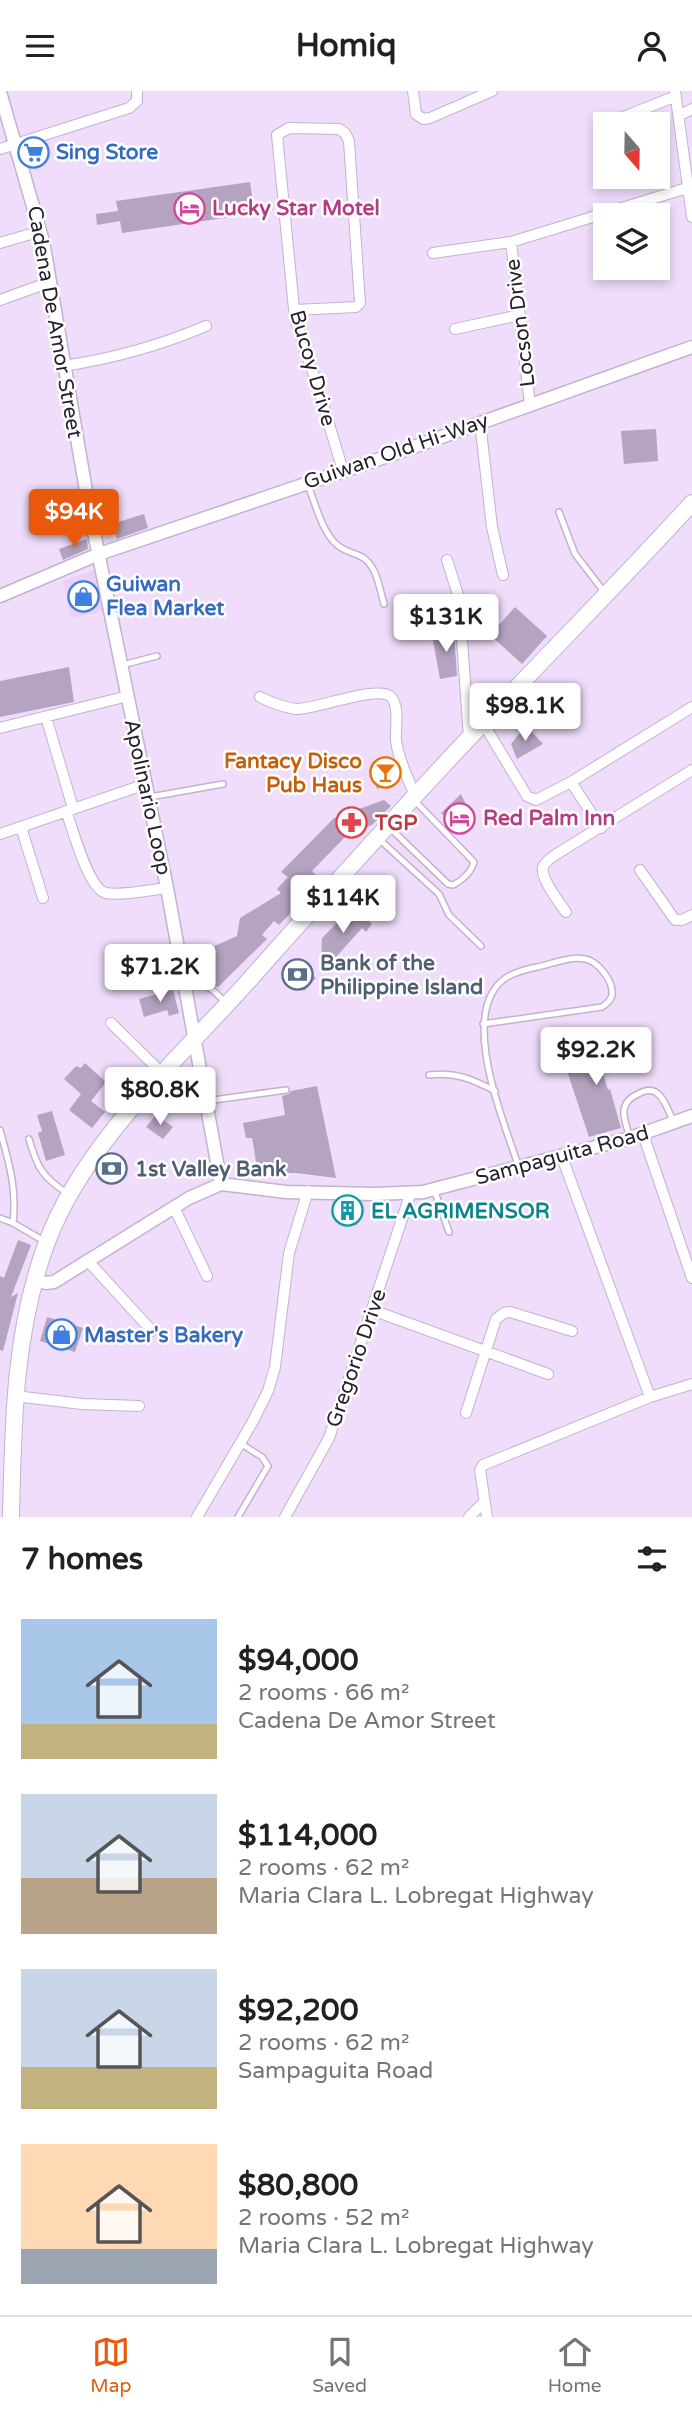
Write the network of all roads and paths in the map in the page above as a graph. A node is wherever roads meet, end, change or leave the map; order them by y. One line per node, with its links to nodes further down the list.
1 (137, 91): 9 (street)
2 (413, 91): 3 (street)
3 (492, 91)
4 (0, 92): 9 (street, Cadena De Amor Street)
5 (676, 94): 7 (street); 8 (street)
6 (692, 109): 8 (street)
7 (634, 112)
8 (680, 115): 11 (street)
9 (15, 144): 10 (street); 13 (street, Cadena De Amor Street)
10 (0, 149)
11 (687, 188): 12 (street); 14 (street)
12 (692, 217)
13 (41, 231): 15 (street); 17 (street, Cadena De Amor Street)
14 (511, 242): 16 (street); 20 (street, Locson Drive)
15 (0, 243)
16 (433, 254)
17 (50, 282): 18 (street); 24 (street, Cadena De Amor Street)
18 (0, 300)
19 (295, 310): 19 (street, Bucoy Drive); 27 (street, Bucoy Drive)
20 (520, 315): 22 (street); 25 (street, Locson Drive)
21 (206, 325): 24 (street)
22 (455, 328)
23 (692, 347): 25 (street, Guiwan Old Hi-Way)
24 (63, 366): 31 (street, Cadena De Amor Street)
25 (530, 404): 26 (street, Guiwan Old Hi-Way)
26 (480, 422): 27 (street, Guiwan Old Hi-Way); 33 (street)
27 (343, 471): 28 (street, Guiwan Old Hi-Way)
28 (307, 483): 31 (street, Guiwan Old Hi-Way); 36 (lane)
29 (692, 503): 35 (highway)
30 (559, 512): 35 (lane)
31 (99, 554): 34 (street, Guiwan Old Hi-Way); 38 (street, Apolinario Loop)
32 (447, 560): 45 (street)
33 (503, 575)
34 (0, 596)
35 (607, 596): 43 (highway)
36 (384, 604)
37 (157, 656): 38 (lane)
38 (121, 665): 39 (street, Apolinario Loop)
39 (128, 696): 42 (street); 49 (street, Apolinario Loop)
40 (260, 697): 50 (street)
41 (692, 707): 47 (street)
42 (46, 717): 44 (street); 51 (street)
43 (484, 723): 45 (highway); 47 (street)
44 (0, 728)
45 (469, 738): 50 (highway)
46 (692, 770): 53 (street)
47 (571, 782): 53 (street)
48 (223, 784): 49 (lane)
49 (147, 791): 51 (street); 57 (street, Apolinario Loop)
50 (414, 798): 54 (highway); 54 (lane)
51 (70, 810): 52 (street); 57 (street)
52 (21, 827): 55 (street); 58 (street)
53 (601, 828): 59 (street)
54 (383, 832): 61 (lane); 63 (highway)
55 (0, 834)
56 (640, 870): 60 (street)
57 (167, 888): 62 (street, Apolinario Loop)
58 (43, 898)
59 (566, 912)
60 (691, 917)
61 (481, 946)
62 (185, 988): 63 (lane); 66 (street, Apolinario Loop)
63 (227, 1004): 66 (highway)
64 (111, 1023): 67 (street)
65 (483, 1024): 65 (lane); 70 (lane)
66 (195, 1039): 67 (highway); 71 (street)
67 (163, 1073): 83 (highway)
68 (429, 1075): 70 (lane)
69 (286, 1090): 71 (lane)
70 (495, 1091): 78 (lane)
71 (206, 1101): 79 (street)
72 (692, 1117): 73 (street, Sampaguita Road)
73 (674, 1123): 75 (street, Sampaguita Road); 75 (lane)
74 (0, 1130): 86 (lane)
75 (636, 1136): 77 (street, Sampaguita Road); 91 (street)
76 (29, 1139): 83 (lane)
77 (562, 1157): 78 (street, Sampaguita Road); 100 (street)
78 (519, 1167): 80 (street, Sampaguita Road)
79 (222, 1184): 81 (street, Sampaguita Road); 84 (street)
80 (434, 1189): 82 (street, Sampaguita Road); 87 (lane)
81 (308, 1191): 82 (street, Sampaguita Road); 103 (street)
82 (411, 1192): 93 (street, Gregorio Drive)
83 (70, 1194): 88 (highway)
84 (174, 1207): 89 (street); 90 (street)
85 (0, 1218): 86 (lane)
86 (13, 1223): 88 (lane)
87 (449, 1232)
88 (46, 1242): 92 (highway)
89 (87, 1261): 92 (street); 94 (street)
90 (207, 1276)
91 (692, 1278)
92 (35, 1280): 99 (highway)
93 (372, 1310): 96 (street); 109 (street, Gregorio Drive)
94 (152, 1331)
95 (572, 1331): 96 (street)
96 (485, 1351): 97 (street); 102 (street)
97 (548, 1374)
98 (692, 1384): 100 (street)
99 (15, 1396): 101 (street); 104 (highway)
100 (650, 1397): 105 (street)
101 (139, 1406)
102 (466, 1413)
103 (240, 1443): 107 (street); 108 (lane)
104 (6, 1452): 106 (highway)
105 (484, 1502): 110 (street); 111 (street)
106 (11, 1517)
107 (197, 1517)
108 (238, 1517)
109 (285, 1517)
110 (469, 1517)
111 (487, 1517)

